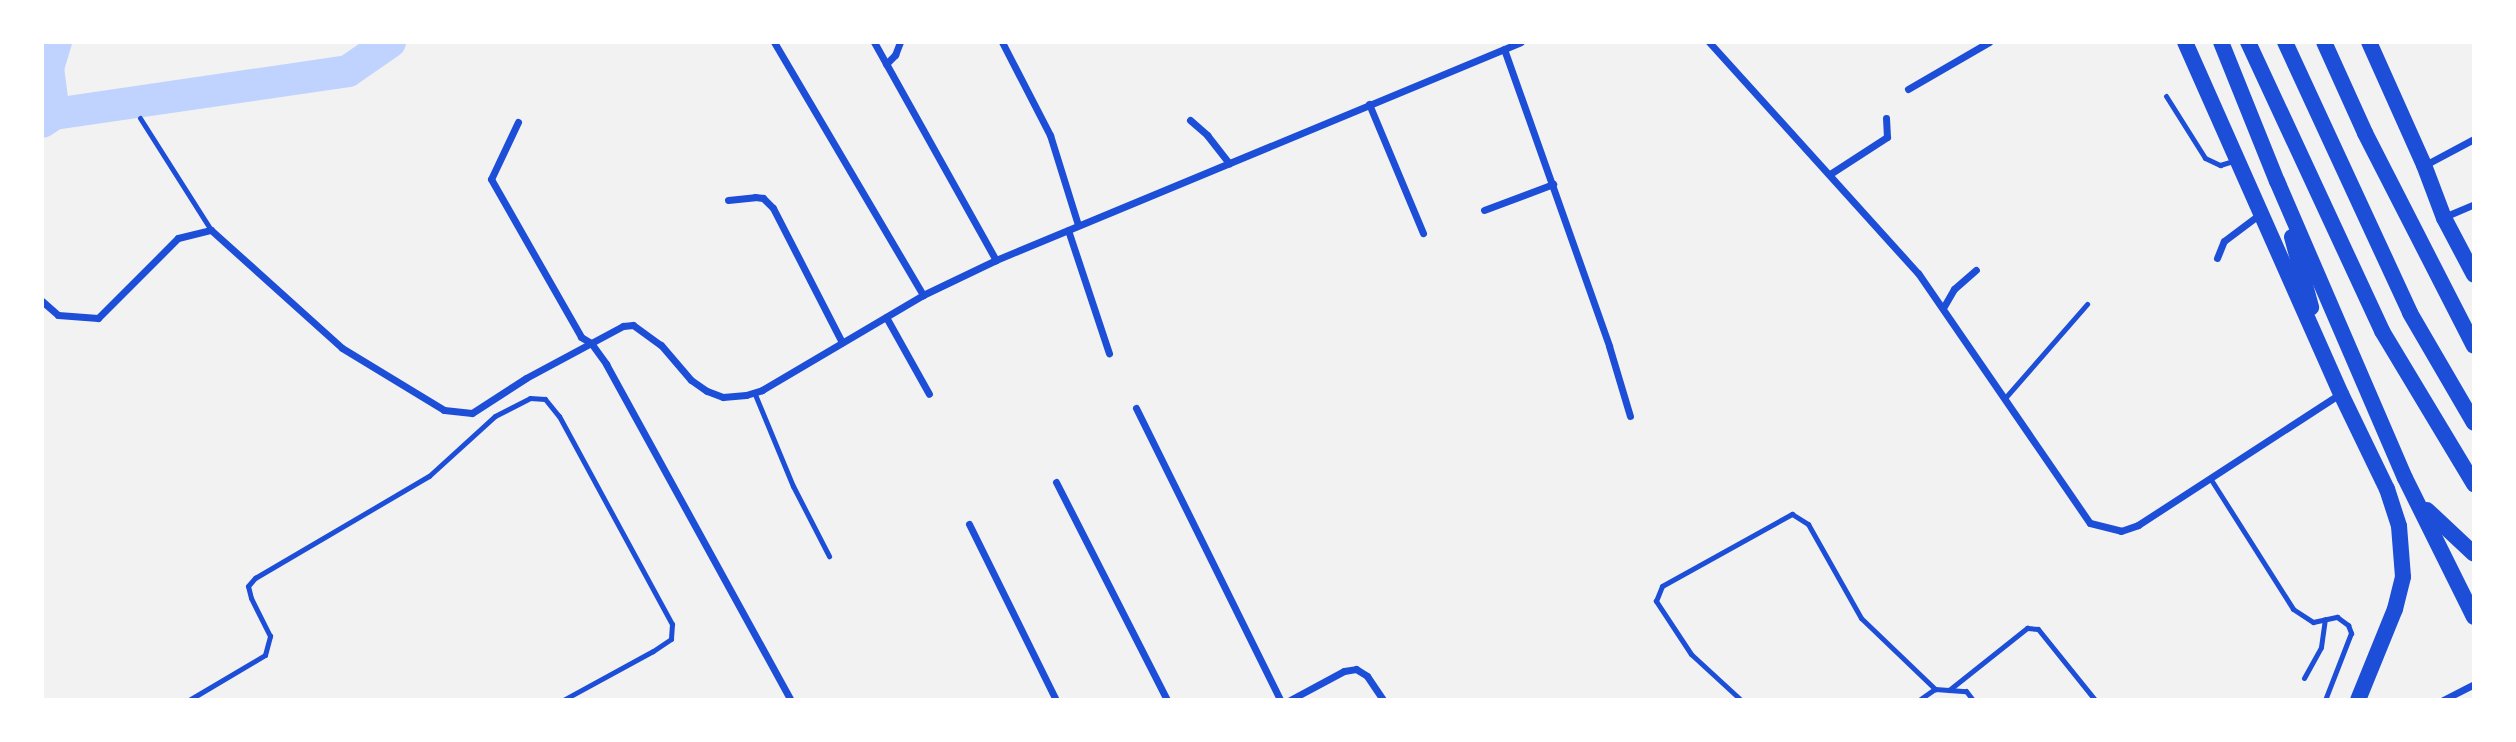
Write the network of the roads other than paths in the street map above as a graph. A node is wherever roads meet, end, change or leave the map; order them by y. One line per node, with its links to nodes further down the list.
1 (775, 42): 43 (street)
2 (874, 42): 15 (street)
3 (900, 42): 15 (street)
4 (1002, 42): 35 (street)
5 (1521, 42): 14 (street)
6 (1709, 42): 27 (street)
7 (1989, 42): 16 (street)
8 (2185, 42): 24 (main road)
9 (2221, 42): 28 (main road)
10 (2248, 42): 64 (main road)
11 (2286, 42): 59 (main road)
12 (2324, 42): 48 (main road)
13 (2369, 42): 26 (main road)
14 (1504, 49): 18 (street); 29 (street)
15 (886, 64): 40 (street)
16 (1908, 89)
17 (2166, 96): 24 (lane)
18 (1369, 104): 25 (street); 38 (street)
19 (140, 118): 36 (lane)
20 (1886, 118): 27 (street)
21 (1190, 120): 25 (street)
22 (517, 122): 50 (street)
23 (2474, 139): 26 (street)
24 (2236, 160): 33 (main road)
25 (1229, 163): 35 (street)
26 (2424, 165): 34 (main road)
27 (1830, 174): 46 (street)
28 (2277, 181): 52 (main road); 62 (main road)
29 (1553, 184): 32 (street); 58 (street)
30 (728, 200): 49 (street)
31 (2474, 204): 34 (street)
32 (1484, 210)
33 (2261, 214): 39 (street); 52 (main road)
34 (2444, 218): 42 (main road)
35 (1078, 225): 37 (street)
36 (211, 230): 44 (street); 50 (street)
37 (1068, 230): 40 (street); 51 (street)
38 (1423, 233)
39 (2217, 258)
40 (996, 260): 43 (street)
41 (1976, 270): 46 (street)
42 (2474, 275)
43 (923, 295): 47 (street)
44 (42, 301)
45 (2087, 304): 56 (lane)
46 (1943, 308): 56 (street)
47 (886, 317): 49 (street); 54 (street)
48 (2471, 339)
49 (842, 342): 53 (street)
50 (591, 343): 53 (street); 79 (street)
51 (1109, 353)
52 (2323, 353): 55 (main road)
53 (754, 392): 68 (lane)
54 (929, 394)
55 (2341, 394): 60 (main road); 61 (street)
56 (2005, 398): 61 (street)
57 (1136, 408): 82 (street)
58 (1630, 416)
59 (2474, 422)
60 (2368, 449): 62 (main road); 90 (main road)
61 (2210, 478): 72 (lane)
62 (2405, 478): 65 (main road)
63 (1056, 482): 81 (street)
64 (2474, 484)
65 (2415, 498): 67 (main road); 69 (main road)
66 (969, 524): 80 (street)
67 (2474, 554)
68 (829, 556)
69 (2459, 583): 70 (main road); 71 (main road)
70 (2474, 596)
71 (2474, 617)
72 (2325, 619): 73 (lane); 89 (lane)
73 (2304, 678)
74 (2474, 684): 91 (street)
75 (1935, 689): 76 (lane); 85 (lane); 86 (lane)
76 (1949, 690): 87 (lane); 88 (lane)
77 (189, 700): 78 (lane)
78 (563, 700)
79 (791, 700)
80 (1056, 700)
81 (1167, 700)
82 (1280, 700)
83 (1290, 700): 84 (street)
84 (1383, 700)
85 (1741, 700)
86 (1919, 700)
87 (1973, 700)
88 (2095, 700)
89 (2325, 700)
90 (2358, 700)
91 (2443, 700)

